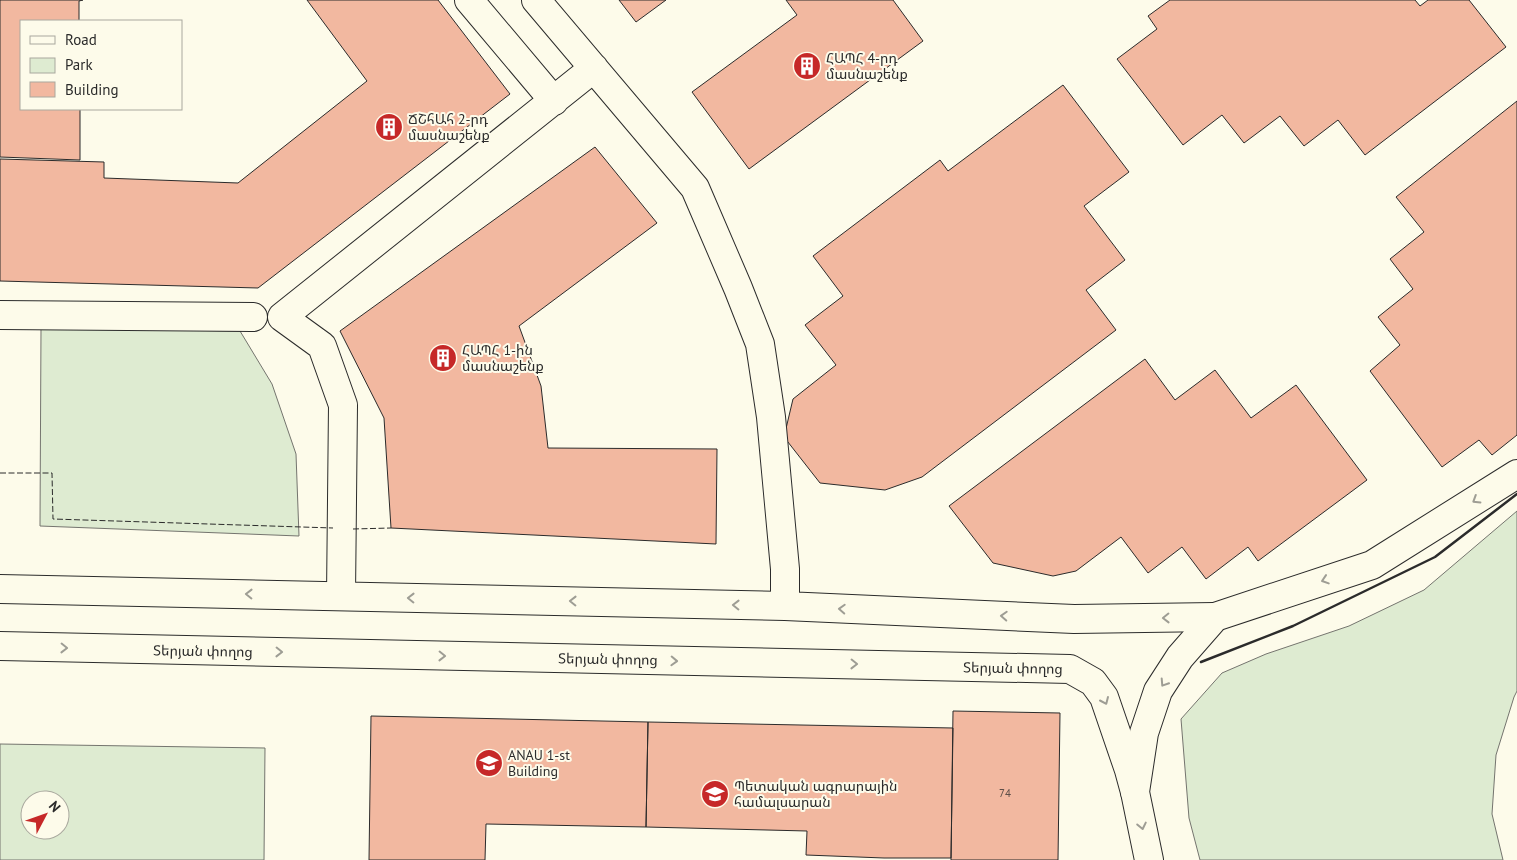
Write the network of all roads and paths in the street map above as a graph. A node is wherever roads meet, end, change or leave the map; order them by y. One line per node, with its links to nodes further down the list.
1 (469, 0): 4 (street)
2 (536, 0): 3 (street)
3 (594, 68): 4 (street); 10 (street)
4 (554, 101): 9 (street)
5 (0, 315): 6 (street)
6 (253, 317)
7 (1517, 474): 11 (street, one-way to 11)
8 (0, 589): 9 (street, one-way to 8)
9 (341, 596): 10 (street, one-way to 9)
10 (785, 606): 11 (street, one-way to 10)
11 (1215, 617): 13 (street, one-way to 13)
12 (0, 646): 13 (street, Տերյան փողոց, one-way to 13)
13 (1135, 792): 14 (street, Տերյան փողոց, one-way to 14)
14 (1149, 860)

